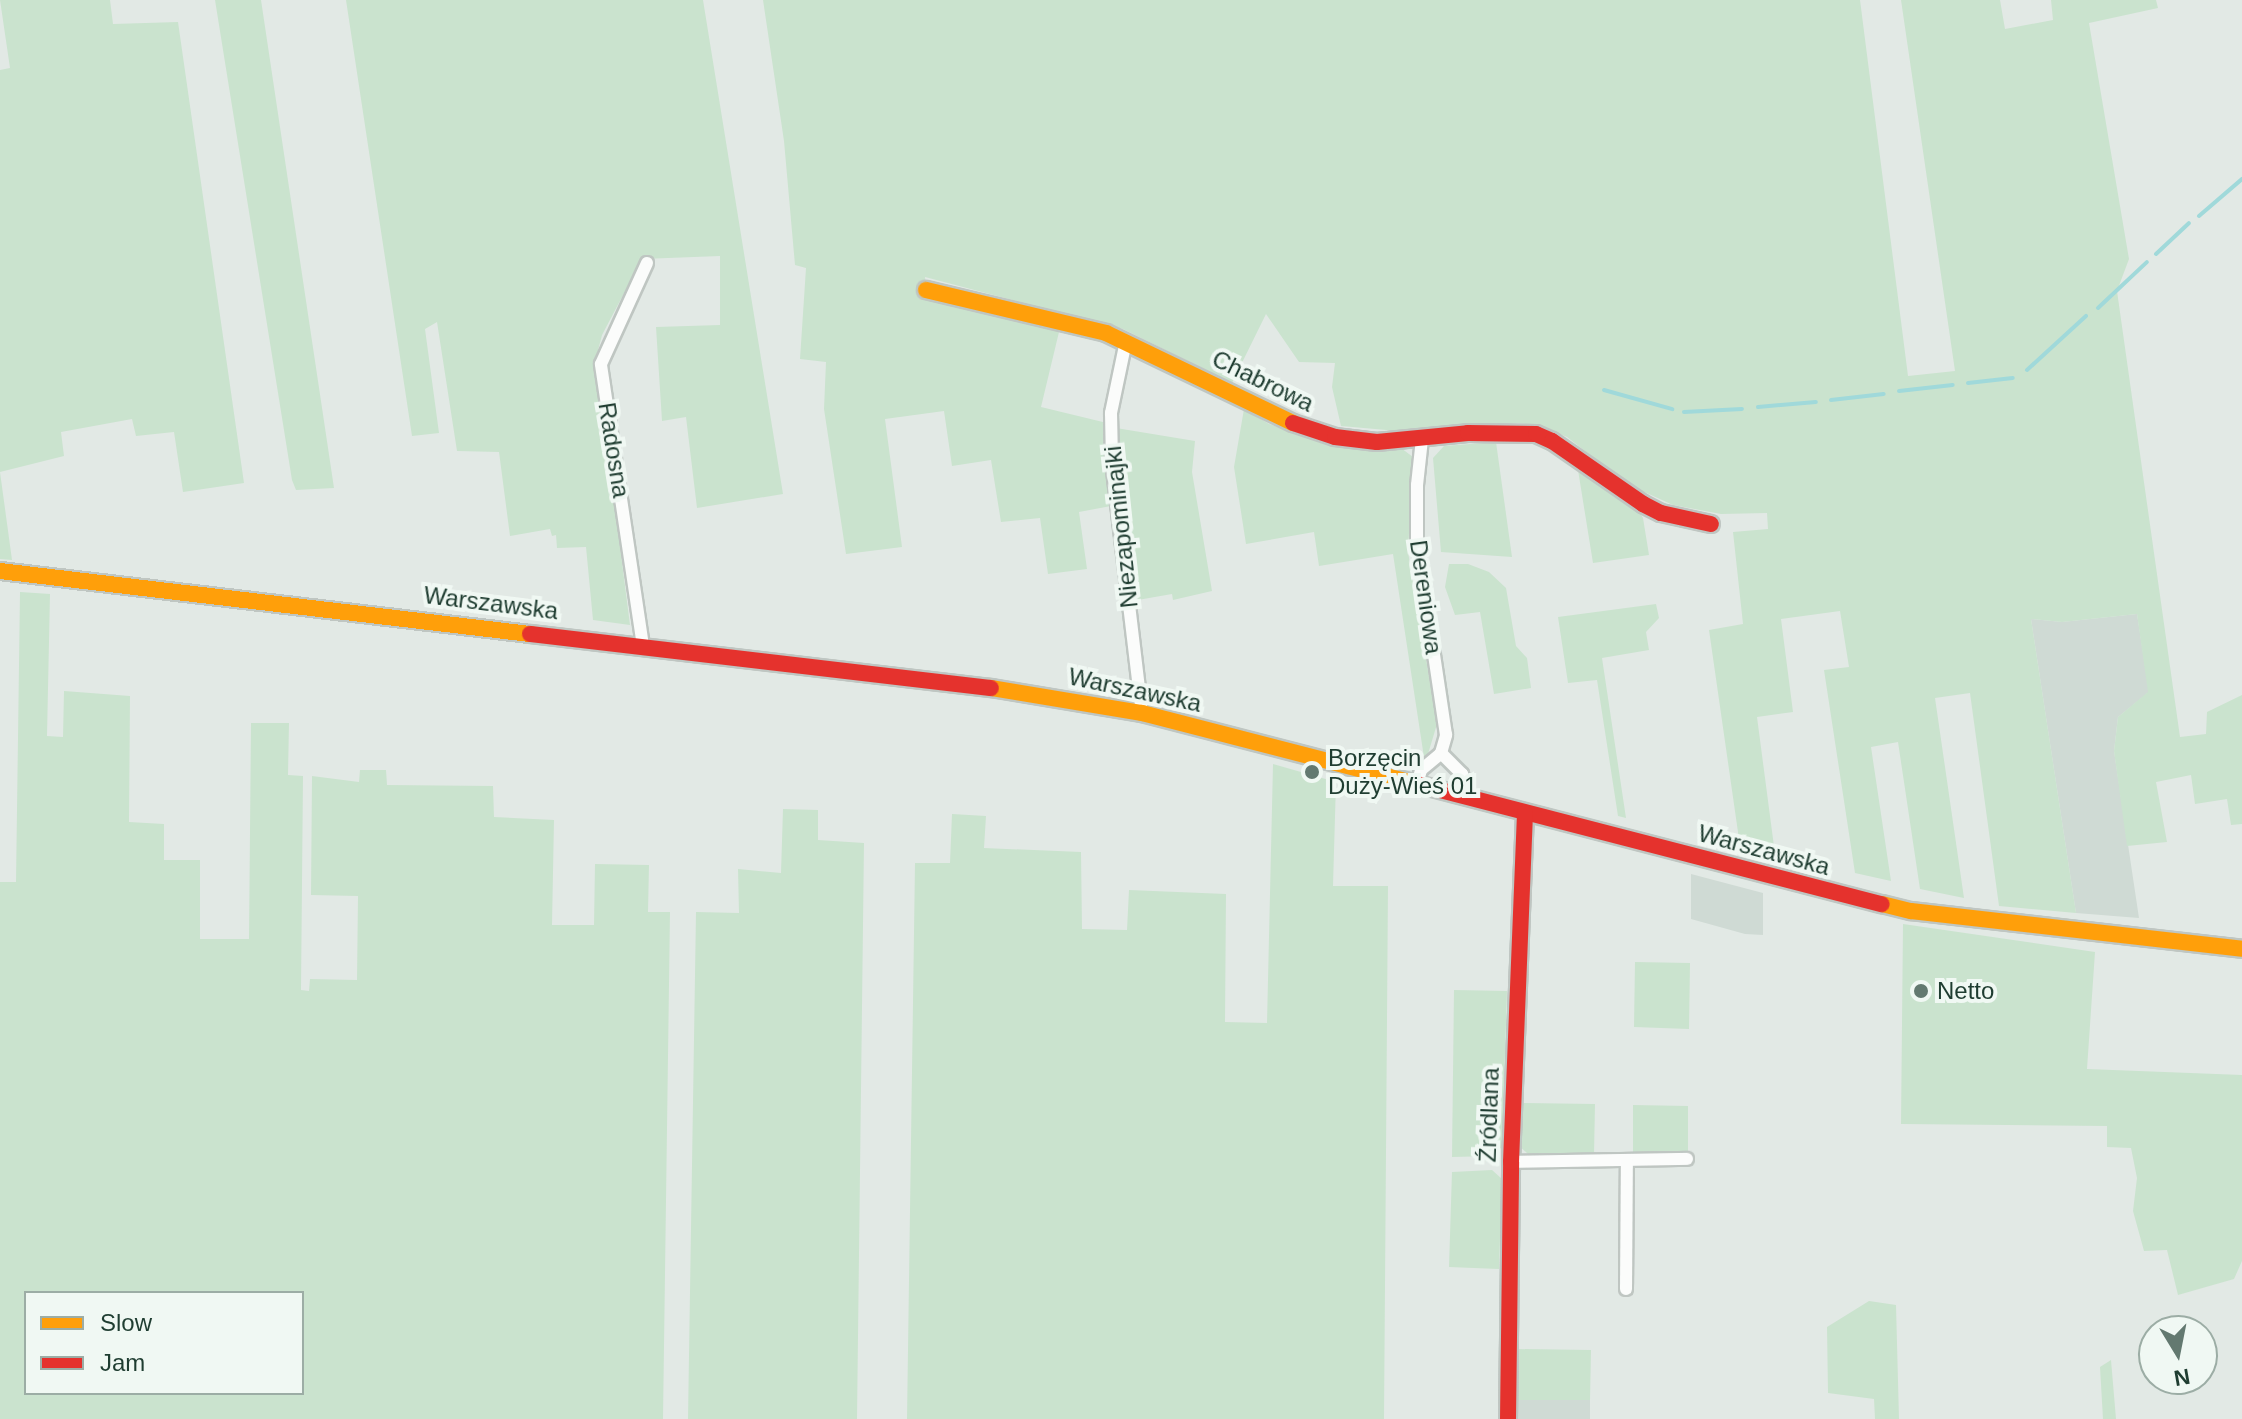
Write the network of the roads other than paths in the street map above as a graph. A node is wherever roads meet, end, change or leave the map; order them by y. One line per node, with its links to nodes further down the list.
1 (647, 263): 7 (street, Radosna)
2 (926, 290): 3 (main road, Chabrowa)
3 (1126, 341): 4 (main road, Chabrowa); 8 (street, Niezapominajki)
4 (1422, 439): 5 (main road, Chabrowa); 9 (street, Dereniowa)
5 (1711, 524)
6 (0, 571): 7 (main road, Warszawska)
7 (643, 646): 8 (main road, Warszawska)
8 (1142, 713): 10 (main road, Warszawska)
9 (1441, 753): 10 (street); 11 (street)
10 (1417, 785): 11 (main road, Warszawska)
11 (1468, 798): 12 (main road, Warszawska)
12 (1525, 813): 13 (main road, Warszawska); 16 (main road, Źródlana)
13 (2242, 949)
14 (1687, 1159): 15 (street)
15 (1627, 1160): 16 (street); 17 (street)
16 (1511, 1162): 18 (main road, Źródlana)
17 (1626, 1289)
18 (1508, 1419)

